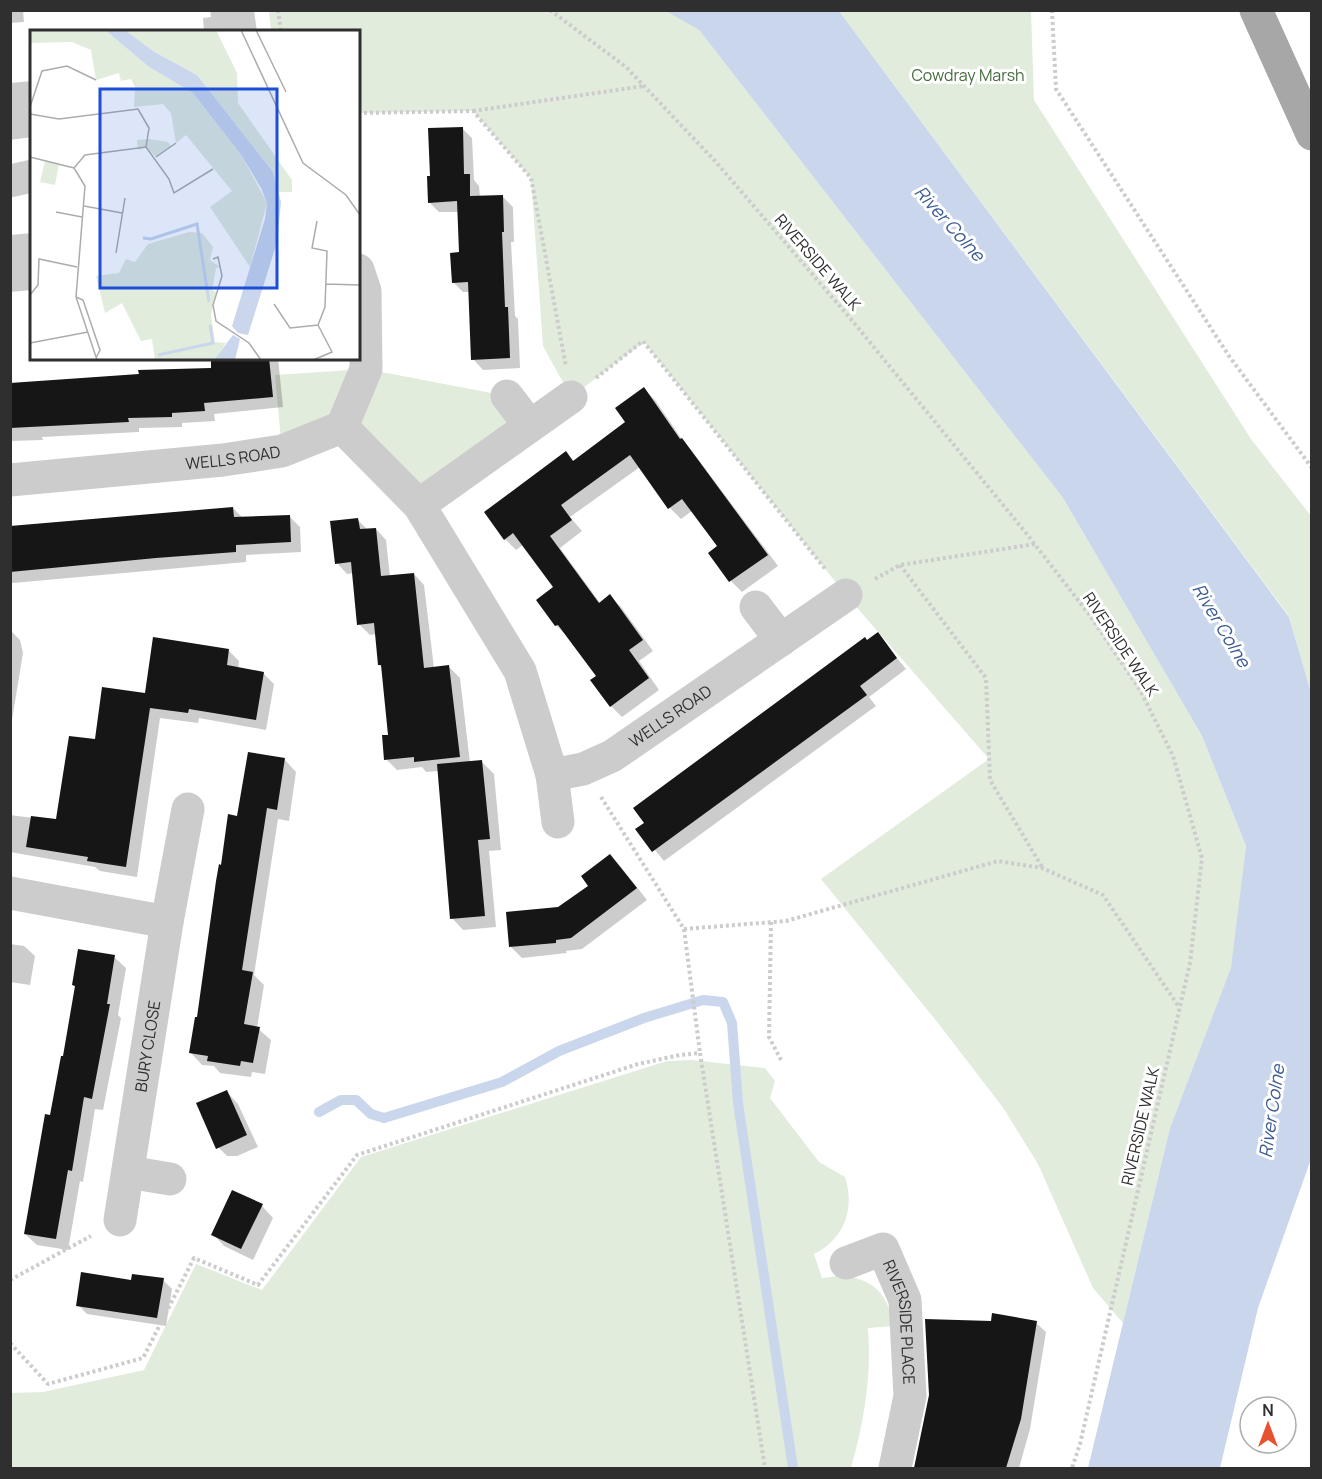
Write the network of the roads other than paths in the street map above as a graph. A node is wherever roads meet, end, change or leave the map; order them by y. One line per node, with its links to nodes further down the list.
1 (1256, 10): 2 (main road)
2 (1311, 134)
3 (30, 176): 4 (street)
4 (10, 181)
5 (360, 276): 9 (street)
6 (507, 396): 8 (street)
7 (571, 397): 8 (street)
8 (530, 426): 11 (street)
9 (342, 427): 10 (street, WELLS ROAD); 11 (street)
10 (10, 480)
11 (418, 505): 15 (street)
12 (846, 595): 14 (street, WELLS ROAD)
13 (756, 607): 14 (street)
14 (781, 640): 15 (street, WELLS ROAD)
15 (568, 772): 17 (street)
16 (188, 809): 19 (street, BURY CLOSE)
17 (558, 822)
18 (10, 893): 19 (street)
19 (167, 922): 20 (street, BURY CLOSE)
20 (128, 1172): 21 (street); 22 (street, BURY CLOSE)
21 (170, 1179)
22 (120, 1220)
23 (846, 1263): 24 (street, RIVERSIDE PLACE)
24 (895, 1468)

